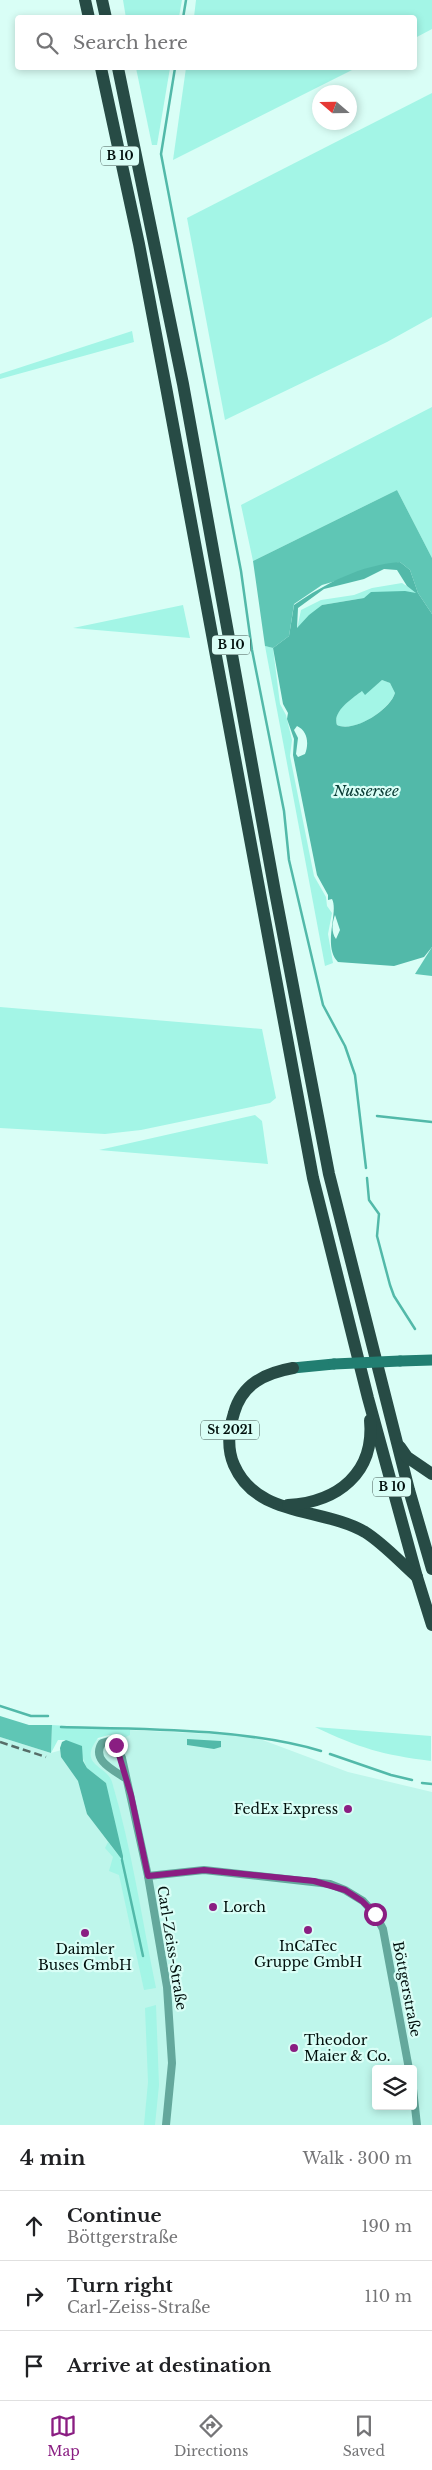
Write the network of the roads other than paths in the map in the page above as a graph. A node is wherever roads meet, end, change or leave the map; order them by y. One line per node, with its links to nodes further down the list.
1 (85, 0): 3 (highway)
2 (102, 0): 4 (highway)
3 (88, 15)
4 (105, 15)
5 (101, 70): 9 (highway, B 10)
6 (118, 70): 10 (highway, B 10)
7 (432, 1360): 8 (main road, St 2021, bridge)
8 (293, 1368): 12 (highway, St 2021)
9 (368, 1398): 12 (highway); 14 (highway, B 10)
10 (397, 1443): 11 (highway); 13 (highway, B 10)
11 (432, 1474)
12 (278, 1505): 14 (highway)
13 (432, 1569)
14 (417, 1577): 15 (highway, B 10)
15 (432, 1625)
16 (125, 1778): 16 (street, Carl-Zeiss-Straße); 17 (street, Carl-Zeiss-Straße)
17 (148, 1876): 18 (street, Böttgerstraße); 20 (street, Carl-Zeiss-Straße)
18 (408, 2065)
19 (415, 2110): 21 (street)
20 (166, 2125)
21 (417, 2125)

